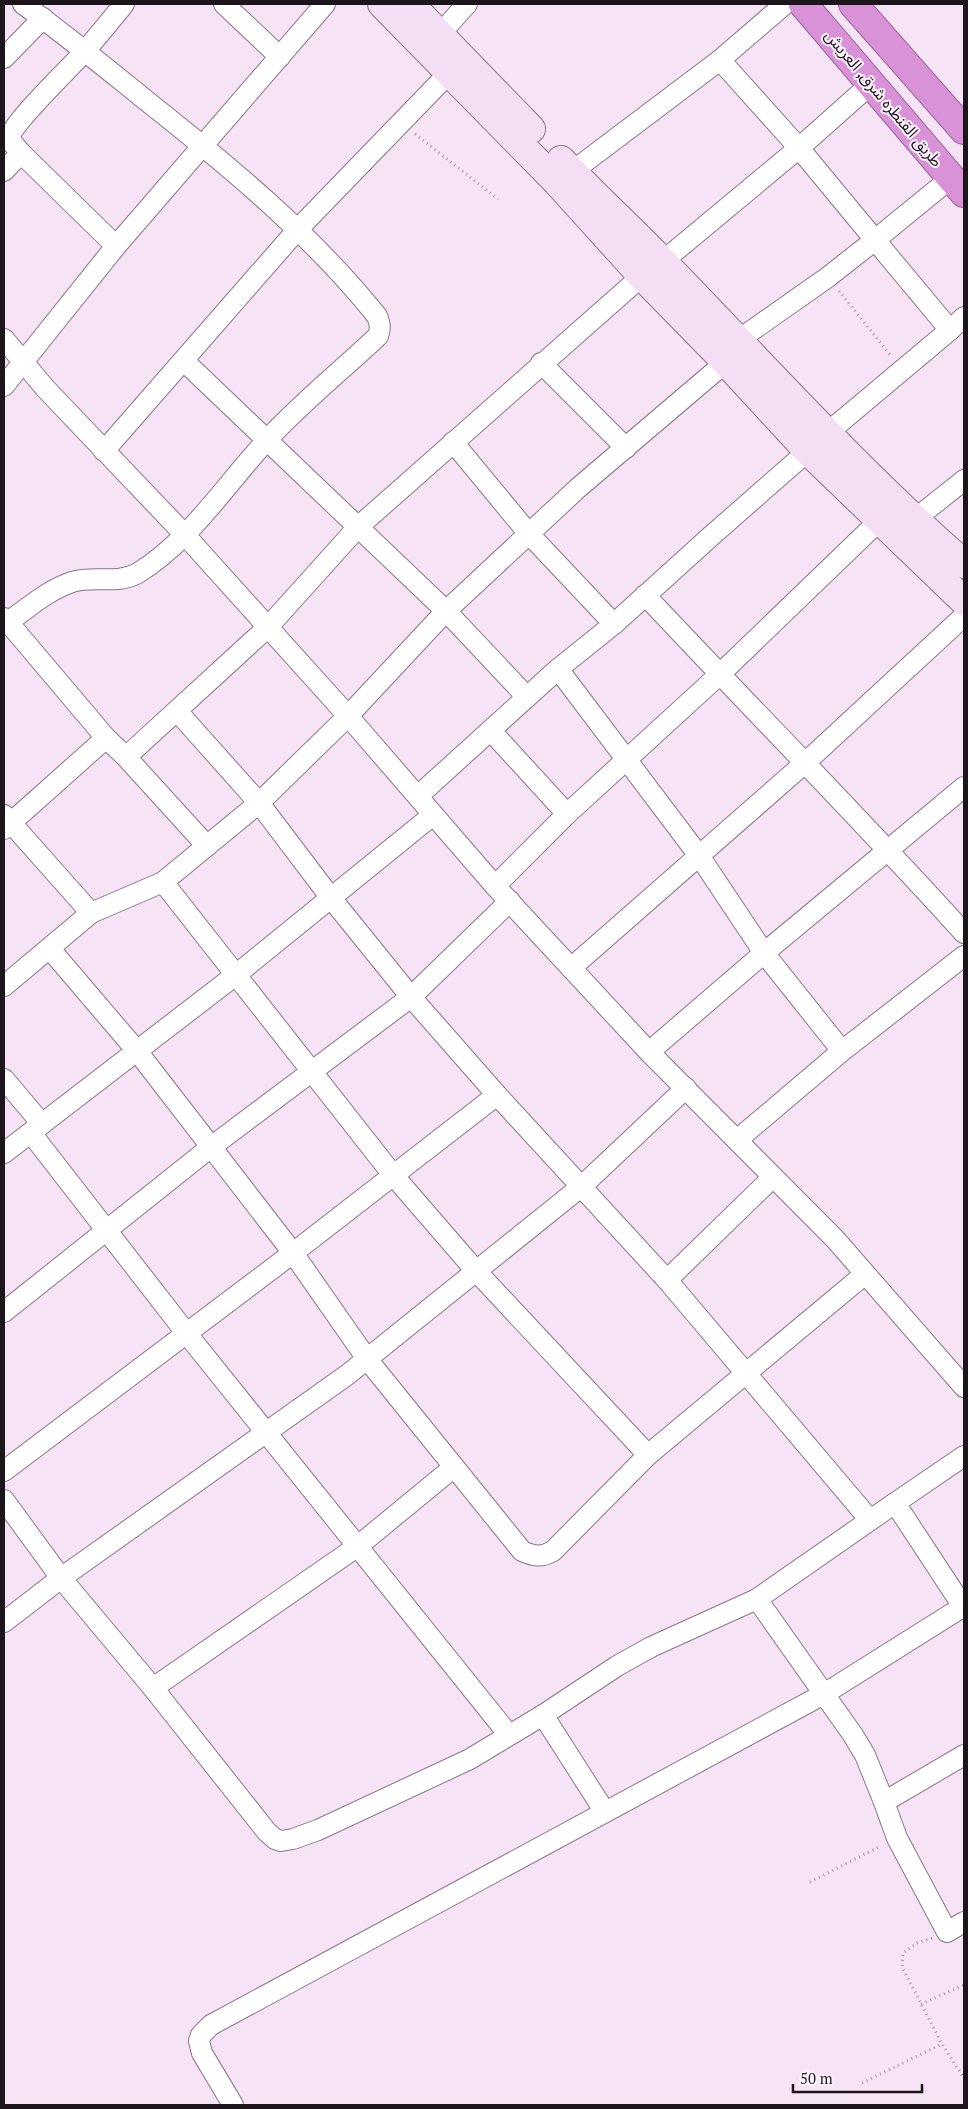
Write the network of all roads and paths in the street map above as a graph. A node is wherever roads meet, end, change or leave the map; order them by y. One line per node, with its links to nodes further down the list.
1 (23, 4): 11 (street)
2 (124, 4): 13 (street)
3 (224, 4): 14 (street)
4 (325, 4): 14 (street)
5 (382, 4): 17 (main road)
6 (410, 4): 12 (main road)
7 (467, 4): 12 (street)
8 (785, 4): 16 (street)
9 (803, 4): 18 (highway, طريق القنطره شرق, العريش)
10 (853, 4): 20 (highway)
11 (43, 18): 13 (street); 15 (street)
12 (440, 35): 25 (main road)
13 (85, 51): 21 (street); 23 (street)
14 (280, 57): 21 (street)
15 (4, 58)
16 (720, 60): 22 (street); 25 (street)
17 (449, 73): 19 (street); 25 (main road)
18 (872, 83): 22 (street); 26 (highway, طريق القنطره شرق, العريش)
19 (400, 122): 27 (path); 28 (street)
20 (964, 130)
21 (203, 145): 28 (street); 30 (street)
22 (799, 148): 29 (street); 31 (street)
23 (21, 153): 24 (street); 30 (street)
24 (4, 171)
25 (564, 177): 31 (main road)
26 (958, 186): 29 (street)
27 (498, 199)
28 (298, 228): 36 (street); 41 (street)
29 (875, 240): 32 (street); 33 (street)
30 (116, 246): 37 (street)
31 (652, 269): 35 (main road); 38 (street)
32 (828, 277): 35 (street); 39 (path)
33 (957, 323): 39 (street)
34 (4, 339): 37 (street)
35 (732, 352): 43 (main road); 44 (street)
36 (184, 361): 41 (street); 45 (street)
37 (22, 362): 40 (street); 45 (street)
38 (541, 363): 42 (street); 44 (street)
39 (903, 371): 43 (street)
40 (4, 386)
41 (268, 439): 49 (street); 51 (street)
42 (453, 442): 49 (street); 50 (street)
43 (817, 442): 47 (main road); 48 (main road); 53 (street)
44 (626, 448): 50 (street)
45 (104, 451): 51 (street)
46 (964, 480): 48 (street)
47 (880, 520): 54 (main road); 61 (street)
48 (914, 520): 52 (main road)
49 (358, 527): 55 (street); 59 (street)
50 (529, 534): 55 (street); 58 (street)
51 (185, 535): 57 (street); 59 (street)
52 (964, 564)
53 (645, 595): 58 (street); 61 (street)
54 (964, 602)
55 (446, 611): 62 (street); 64 (street)
56 (964, 616): 69 (street)
57 (6, 620): 66 (street)
58 (614, 624): 60 (street)
59 (268, 627): 63 (street); 64 (street)
60 (558, 669): 62 (street); 68 (street)
61 (719, 675): 68 (street); 69 (street)
62 (526, 698): 65 (street)
63 (177, 711): 67 (street); 72 (street)
64 (348, 716): 71 (street); 72 (street)
65 (491, 731): 71 (street); 73 (street)
66 (106, 738): 67 (street); 75 (street)
67 (126, 757): 76 (street)
68 (626, 759): 73 (street); 78 (street)
69 (806, 762): 77 (street); 78 (street)
70 (964, 787): 77 (street)
71 (418, 796): 74 (street)
72 (259, 803): 76 (street); 81 (street)
73 (567, 814): 80 (street)
74 (433, 815): 80 (street); 81 (street)
75 (6, 823): 83 (street)
76 (207, 846): 79 (street)
77 (889, 850): 84 (street); 86 (street)
78 (700, 857): 86 (street); 88 (street)
79 (163, 882): 83 (street); 89 (street)
80 (495, 886): 82 (street)
81 (331, 898): 89 (street); 91 (street)
82 (510, 901): 88 (street); 91 (street)
83 (91, 913): 85 (street)
84 (964, 932)
85 (50, 949): 90 (street); 92 (street)
86 (764, 953): 93 (street); 94 (street)
87 (964, 956): 94 (street)
88 (571, 968): 93 (street)
89 (237, 974): 92 (street); 95 (street)
90 (4, 986)
91 (411, 997): 95 (street); 98 (street)
92 (137, 1050): 99 (street); 101 (street)
93 (649, 1052): 97 (street)
94 (842, 1052): 100 (street)
95 (311, 1071): 101 (street); 103 (street)
96 (4, 1079): 99 (street)
97 (686, 1088): 100 (street); 105 (street)
98 (497, 1095): 103 (street); 105 (street)
99 (36, 1128): 102 (street); 106 (street)
100 (737, 1140): 104 (street)
101 (211, 1147): 106 (street); 107 (street)
102 (4, 1153)
103 (393, 1175): 107 (street); 108 (street)
104 (772, 1177): 109 (street); 110 (street)
105 (582, 1186): 108 (street); 110 (street)
106 (106, 1232): 111 (street); 112 (street)
107 (293, 1253): 112 (street); 113 (street)
108 (476, 1271): 113 (street); 117 (street)
109 (865, 1274): 114 (street); 115 (street)
110 (667, 1280): 114 (street)
111 (6, 1306)
112 (187, 1334): 116 (street); 120 (street)
113 (367, 1359): 116 (street); 119 (street)
114 (746, 1374): 117 (street); 123 (street)
115 (964, 1387)
116 (266, 1432): 124 (street); 125 (street)
117 (648, 1456): 119 (street)
118 (964, 1456): 122 (street)
119 (454, 1467): 124 (street)
120 (4, 1471)
121 (4, 1500): 125 (street)
122 (895, 1503): 123 (street); 127 (street)
123 (870, 1520): 126 (street)
124 (358, 1546): 129 (street); 132 (street)
125 (61, 1578): 128 (street); 129 (street)
126 (757, 1599): 130 (street); 131 (street)
127 (964, 1607): 130 (street)
128 (4, 1622)
129 (153, 1688): 132 (street)
130 (824, 1694): 134 (street); 135 (street)
131 (542, 1715): 132 (street); 135 (street)
132 (509, 1735)
133 (964, 1755): 134 (street)
134 (884, 1802): 136 (street)
135 (606, 1812): 145 (street)
136 (897, 1838): 137 (path); 139 (street)
137 (810, 1882)
138 (964, 1922): 139 (street)
139 (947, 1932): 141 (path)
140 (964, 1985): 141 (path)
141 (921, 2004): 142 (path)
142 (942, 2044): 143 (path); 144 (path)
143 (964, 2078)
144 (862, 2083)
145 (233, 2105)

